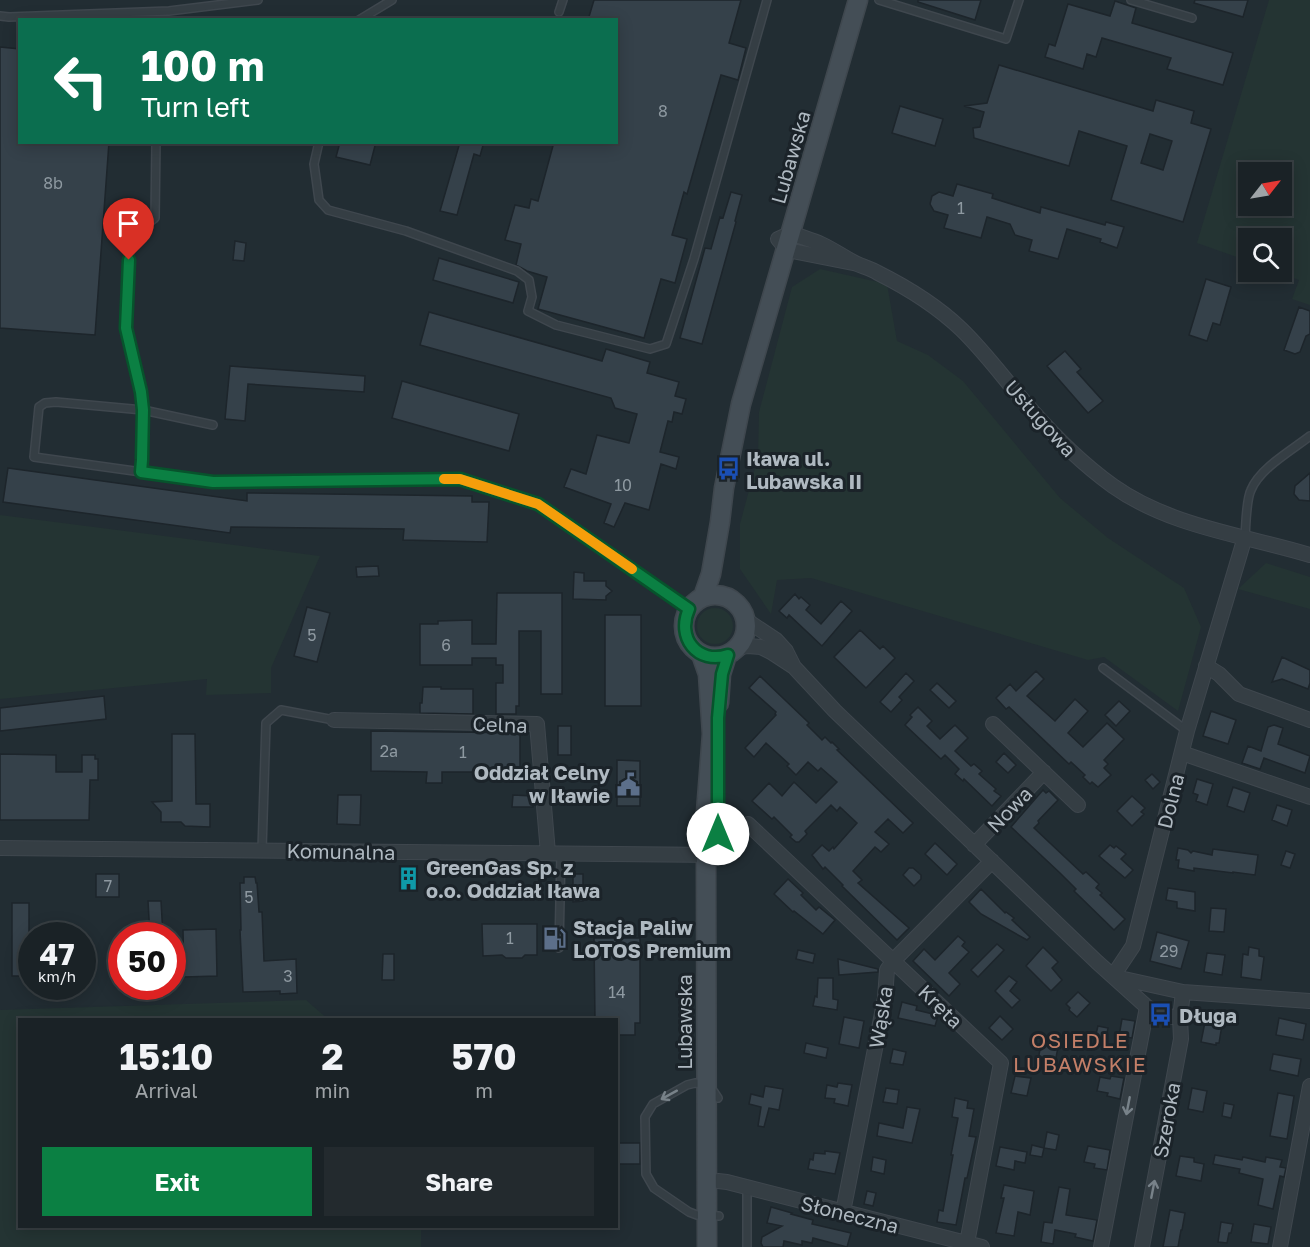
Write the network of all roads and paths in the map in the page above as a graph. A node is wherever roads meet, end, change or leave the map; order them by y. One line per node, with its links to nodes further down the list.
1 (258, 0): 12 (lane)
2 (392, 0): 13 (lane)
3 (563, 0): 10 (lane)
4 (767, 0): 16 (lane)
5 (845, 0): 17 (main road, Lubawska)
6 (858, 0): 17 (main road, Lubawska)
7 (879, 0): 8 (lane)
8 (1019, 0)
9 (1131, 0): 14 (lane)
10 (559, 12)
11 (0, 16): 12 (lane)
12 (162, 16)
13 (362, 18)
14 (1192, 18)
15 (156, 144): 18 (lane)
16 (319, 144)
17 (785, 241): 22 (main road, Lubawska); 23 (street, Usługowa)
18 (143, 410): 19 (lane); 21 (lane); 21 (lane)
19 (213, 425)
20 (1310, 436): 23 (lane)
21 (141, 472): 26 (lane)
22 (720, 522): 25 (main road, Lubawska); 26 (main road, Lubawska)
23 (1245, 537): 24 (street, Usługowa); 30 (street)
24 (1310, 555)
25 (731, 600): 26 (main road); 27 (main road)
26 (696, 603): 29 (main road)
27 (746, 620): 28 (main road); 31 (street)
28 (732, 651): 29 (main road); 31 (street); 46 (main road, Lubawska)
29 (702, 654): 46 (main road, Lubawska)
30 (1206, 666): 34 (street); 36 (street)
31 (794, 667): 42 (street)
32 (1103, 668): 36 (lane)
33 (334, 720): 44 (lane); 45 (street, Celna)
34 (1310, 720)
35 (993, 724): 38 (street, Nowa)
36 (1187, 730): 37 (street)
37 (1182, 753): 39 (street, Dolna); 50 (street, Dolna)
38 (1044, 772): 40 (street, Nowa); 42 (street, Nowa)
39 (1310, 797)
40 (1078, 805)
41 (748, 824): 49 (street, Kręta)
42 (975, 845): 47 (street)
43 (0, 848): 44 (street, Komunalna)
44 (262, 850): 45 (street, Komunalna)
45 (555, 853): 46 (street, Komunalna); 48 (lane)
46 (712, 855): 55 (main road, Lubawska); 57 (main road, Lubawska)
47 (992, 861): 49 (street, Wąska); 50 (street)
48 (559, 948)
49 (894, 960): 61 (street, Wąska); 63 (street, Kręta)
50 (1113, 976): 51 (street); 53 (street)
51 (1183, 992): 52 (street); 54 (street, Szeroka)
52 (1310, 1001)
53 (1147, 1007): 54 (street); 68 (street, Szeroka, one-way to 68)
54 (1180, 1018): 69 (street, Szeroka, one-way to 54)
55 (706, 1084): 57 (lane); 58 (main road, Lubawska); 62 (lane, one-way to 62)
56 (1310, 1086): 70 (street)
57 (718, 1098): 59 (main road, Lubawska)
58 (706, 1166): 59 (main road); 62 (main road, Lubawska)
59 (718, 1181): 60 (street, Słoneczna); 62 (main road, Lubawska)
60 (747, 1188): 61 (street, Słoneczna); 66 (lane)
61 (843, 1212): 63 (street, Słoneczna)
62 (713, 1216): 64 (main road, Lubawska); 65 (main road, Lubawska)
63 (967, 1243): 67 (street, Słoneczna)
64 (707, 1247)
65 (719, 1247)
66 (747, 1247)
67 (982, 1247)
68 (1101, 1247)
69 (1142, 1247)
70 (1280, 1247)

